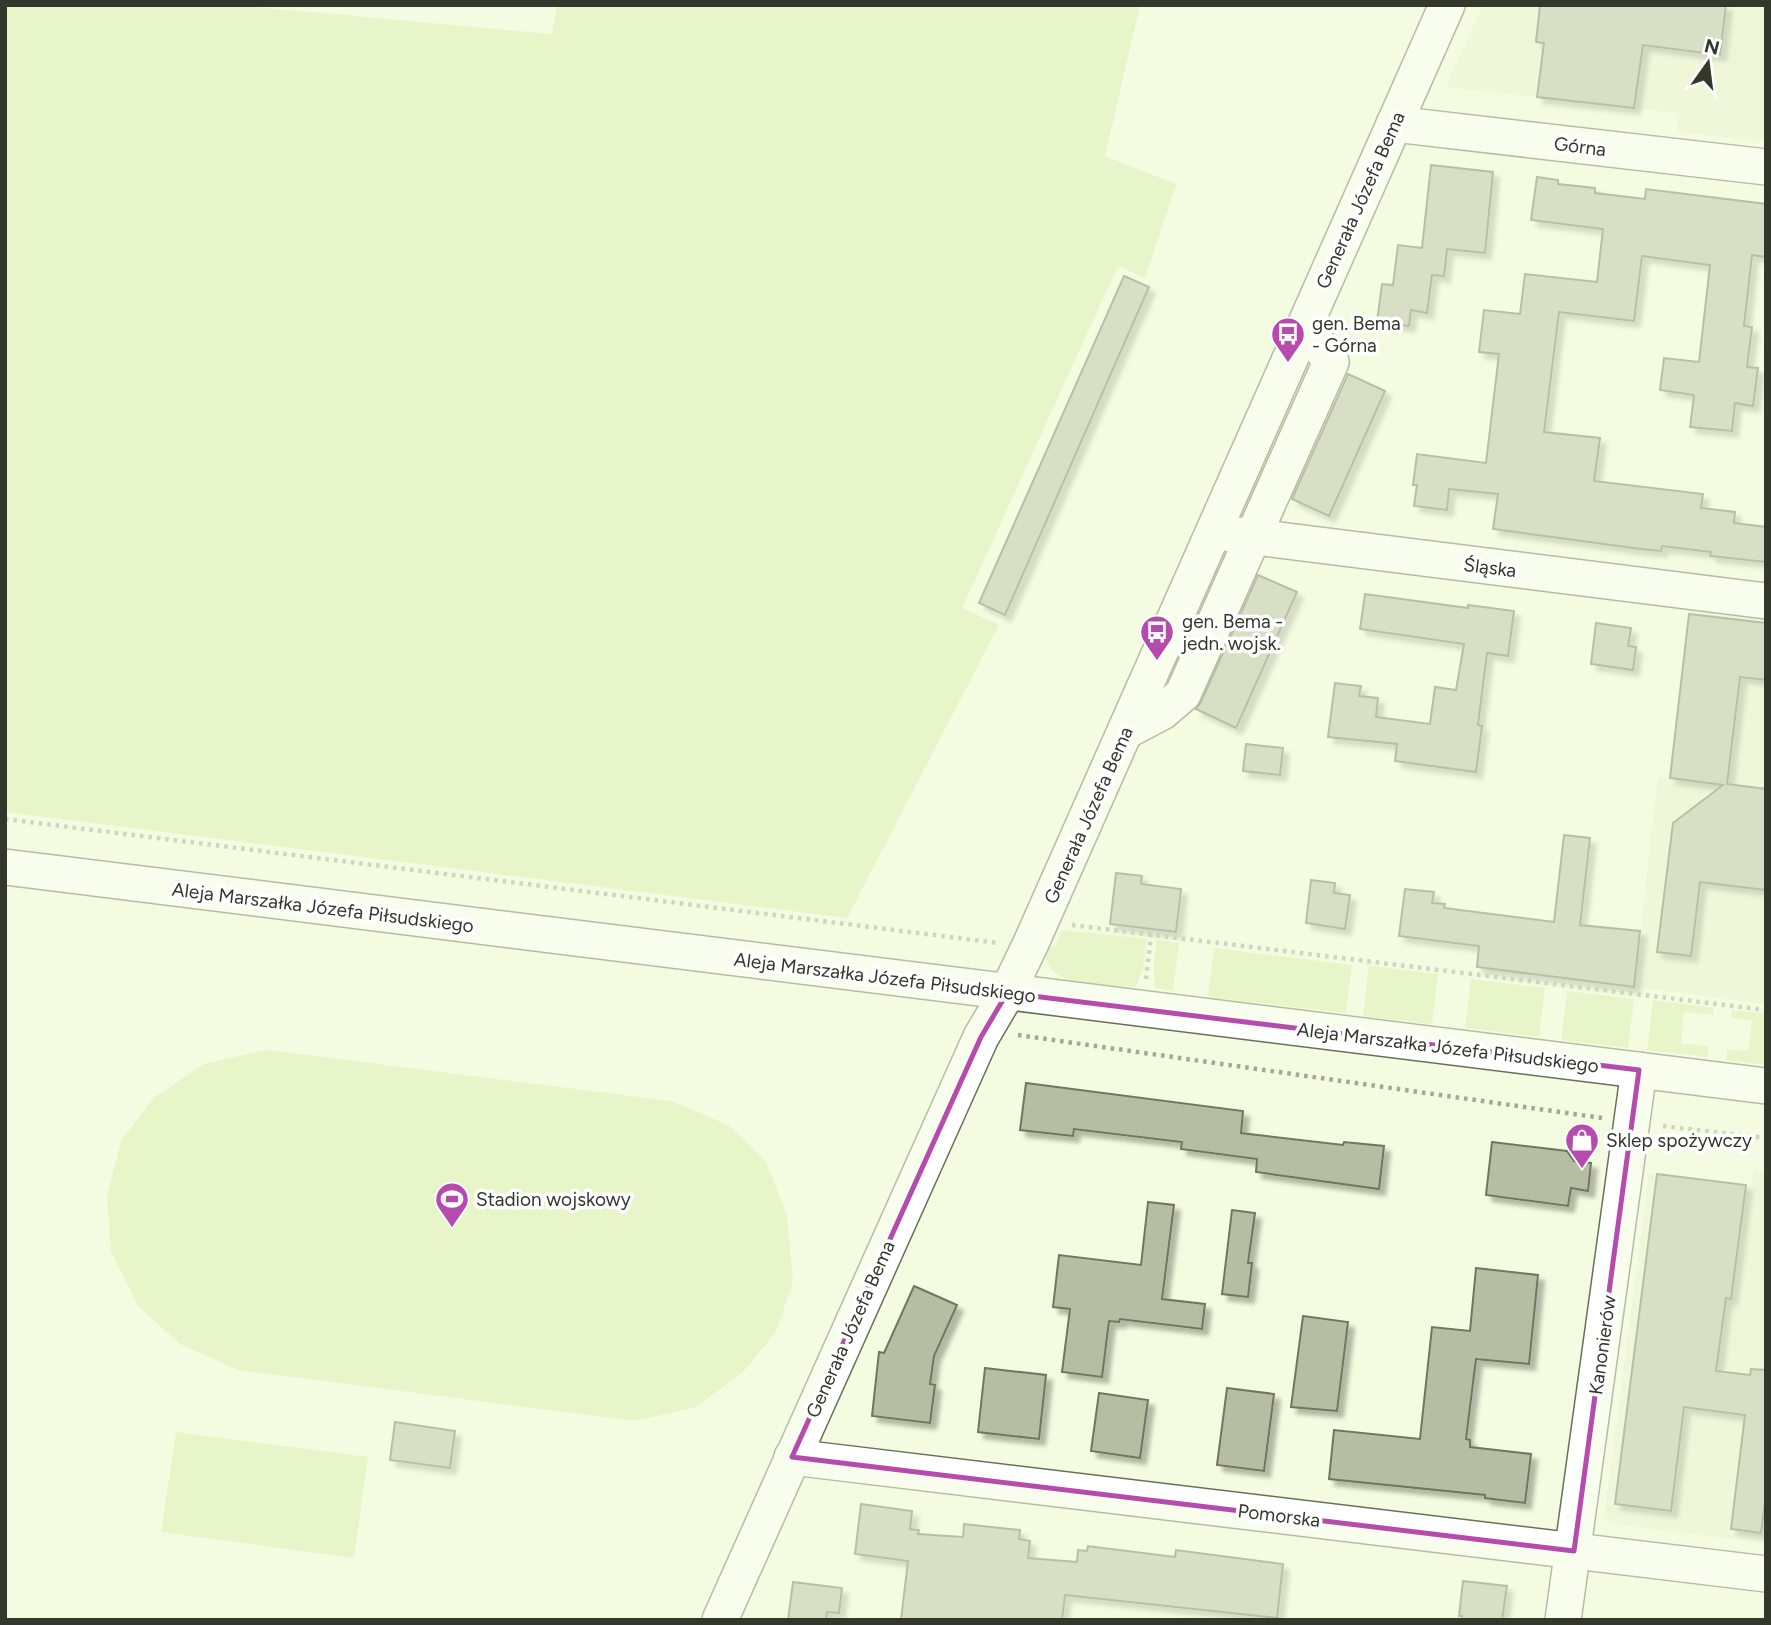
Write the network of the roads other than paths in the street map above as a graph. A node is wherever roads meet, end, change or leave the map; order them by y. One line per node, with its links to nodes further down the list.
1 (1447, 5): 2 (street, Generała Józefa Bema)
2 (1394, 124): 3 (street, Górna); 4 (street, Generała Józefa Bema)
3 (1766, 167)
4 (1306, 326): 5 (street, Generała Józefa Bema); 6 (street)
5 (1215, 533): 6 (street, Śląska); 8 (street, Generała Józefa Bema)
6 (1251, 537): 7 (street, Śląska); 8 (street)
7 (1766, 601)
8 (1126, 731): 10 (street, Generała Józefa Bema)
9 (5, 867): 10 (street, Aleja Marszałka Józefa Piłsudskiego)
10 (1007, 993): 11 (street, Aleja Marszałka Józefa Piłsudskiego); 13 (street, Generała Józefa Bema)
11 (1639, 1070): 12 (street, Aleja Marszałka Józefa Piłsudskiego); 14 (street, Kanonierów)
12 (1766, 1086)
13 (792, 1457): 14 (street, Pomorska); 16 (street, Generała Józefa Bema)
14 (1574, 1551): 15 (street, Pomorska); 17 (street, Kanonierów)
15 (1766, 1574)
16 (720, 1620)
17 (1563, 1620)

